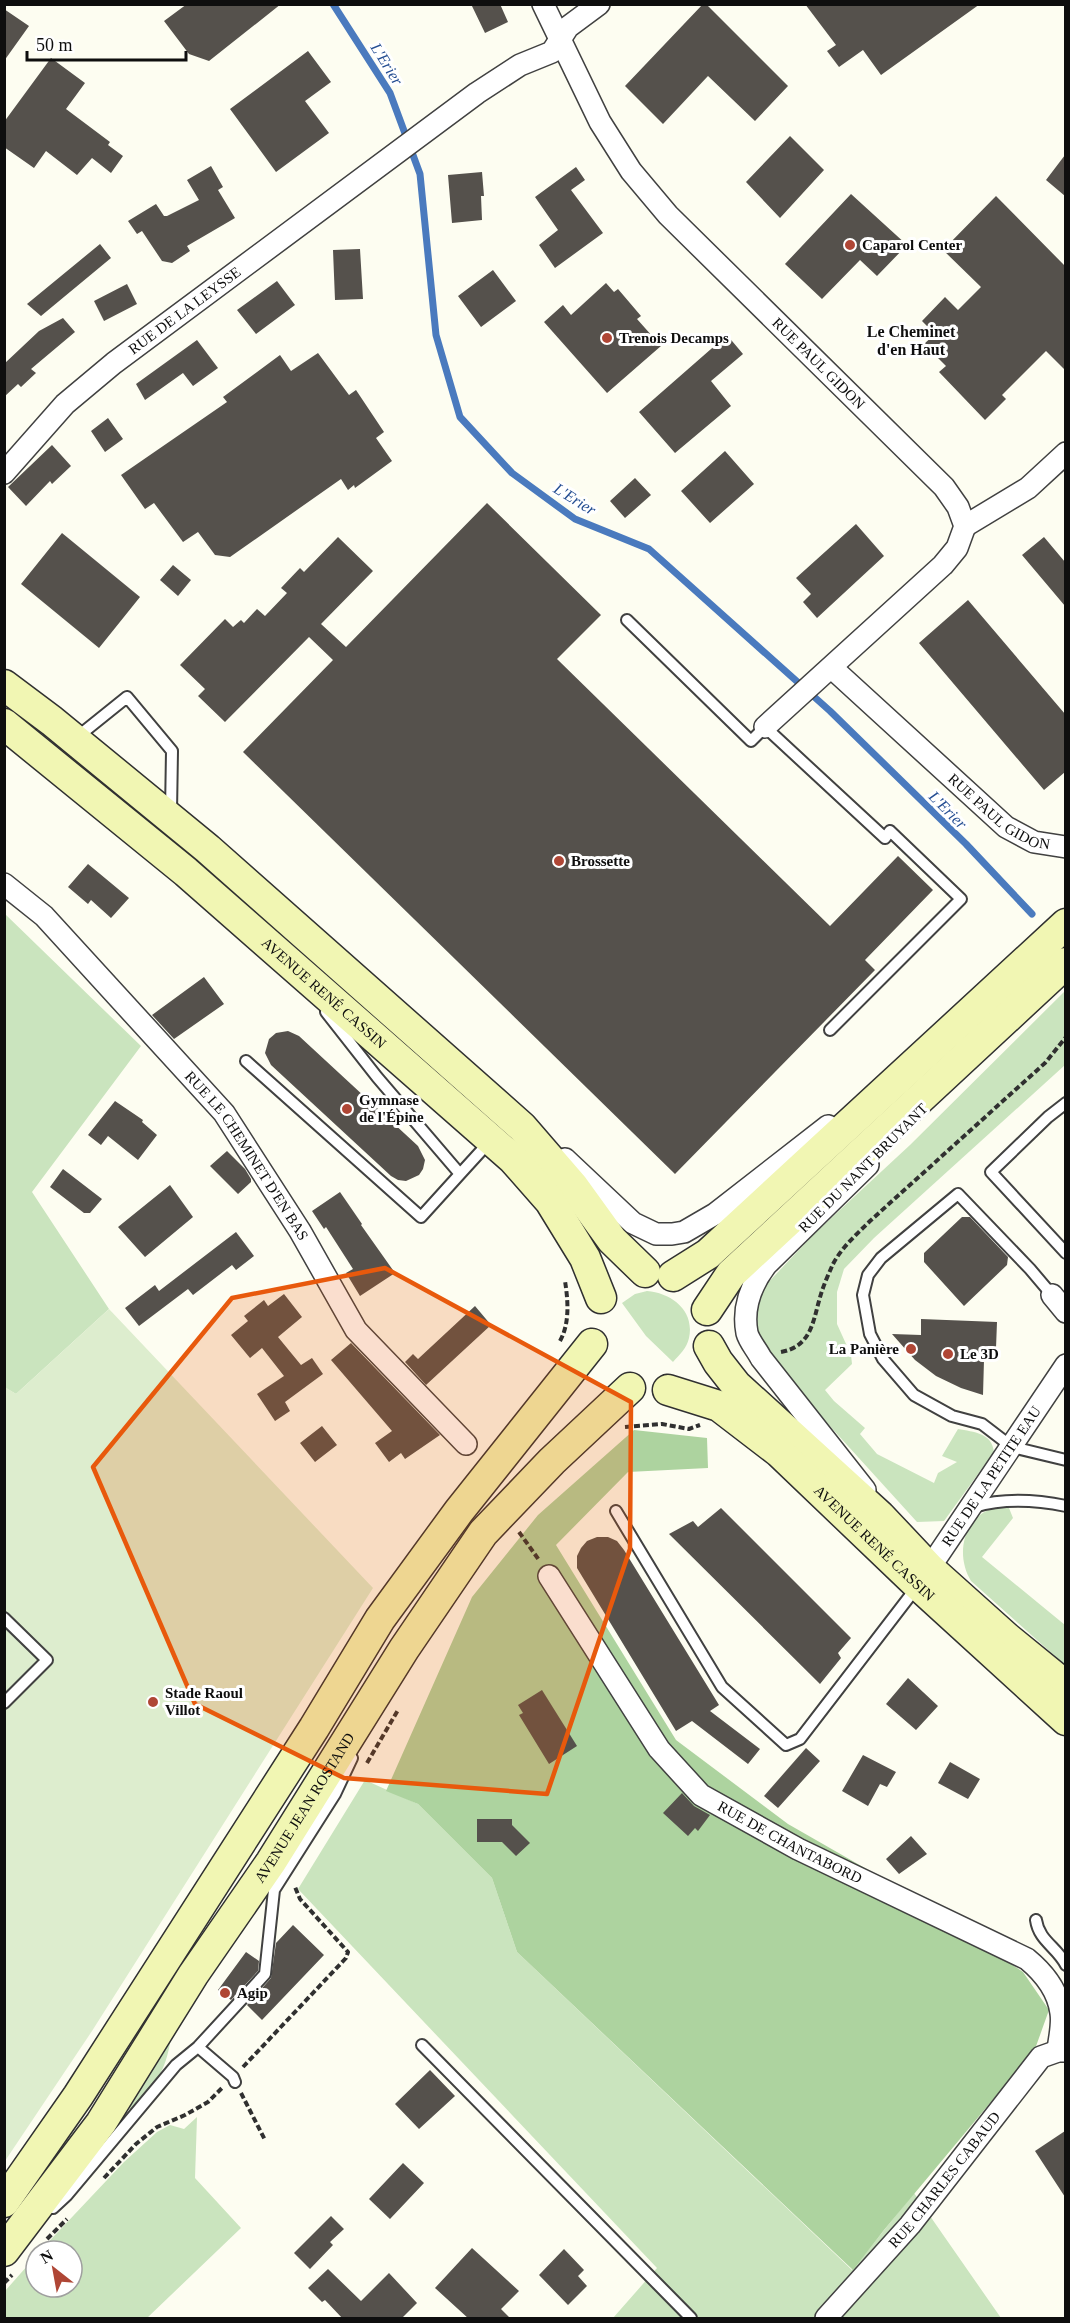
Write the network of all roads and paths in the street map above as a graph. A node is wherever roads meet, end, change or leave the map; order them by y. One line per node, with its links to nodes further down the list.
1 (543, 4): 3 (street, RUE PAUL GIDON)
2 (599, 4): 3 (street)
3 (560, 40): 5 (street, RUE DE LA LEYSSE); 6 (street, RUE PAUL GIDON)
4 (1065, 453): 6 (street)
5 (4, 473)
6 (965, 526): 8 (street)
7 (627, 620): 11 (lane)
8 (832, 668): 11 (street); 14 (street, RUE PAUL GIDON)
9 (4, 685): 12 (main road, AVENUE RENÉ CASSIN)
10 (4, 724): 17 (main road, AVENUE RENÉ CASSIN)
11 (765, 727): 21 (lane)
12 (75, 739): 13 (main road, AVENUE RENÉ CASSIN); 13 (lane)
13 (171, 818): 25 (main road, AVENUE RENÉ CASSIN)
14 (1065, 847)
15 (4, 884): 44 (street, RUE LE CHEMINET D'EN BAS)
16 (1065, 924): 20 (main road)
17 (283, 957): 26 (main road, AVENUE RENÉ CASSIN); 27 (lane)
18 (1065, 963): 19 (main road, RUE DU NANT BRUYANT)
19 (1030, 996): 33 (main road, RUE DU NANT BRUYANT); 38 (street, RUE DU NANT BRUYANT)
20 (961, 1022): 25 (street, AVENUE RENÉ CASSIN); 29 (main road)
21 (830, 1030)
22 (1065, 1037): 38 (path)
23 (246, 1061): 27 (lane)
24 (1065, 1103): 28 (lane)
25 (522, 1127): 29 (main road, AVENUE RENÉ CASSIN)
26 (491, 1140): 27 (lane); 32 (main road, AVENUE RENÉ CASSIN)
27 (460, 1174)
28 (1065, 1253)
29 (659, 1274): 32 (main road); 33 (main road)
30 (564, 1276): 36 (path)
31 (1052, 1295): 34 (street); 45 (lane)
32 (601, 1298): 35 (main road)
33 (707, 1310): 37 (main road)
34 (1065, 1312)
35 (592, 1344): 40 (main road); 71 (main road)
36 (558, 1345)
37 (709, 1346): 41 (main road); 50 (main road, AVENUE RENÉ CASSIN)
38 (761, 1358): 50 (street, AVENUE RENÉ CASSIN)
39 (1065, 1365): 45 (street, RUE DE LA PETITE EAU)
40 (630, 1388): 41 (main road); 55 (main road, AVENUE JEAN ROSTAND)
41 (668, 1390): 42 (main road, AVENUE RENÉ CASSIN)
42 (719, 1406): 43 (path); 53 (main road, AVENUE RENÉ CASSIN)
43 (620, 1430)
44 (466, 1444)
45 (1012, 1447): 46 (lane); 48 (street, RUE DE LA PETITE EAU)
46 (1065, 1460)
47 (1065, 1506): 48 (lane)
48 (971, 1507): 53 (street, RUE DE LA PETITE EAU)
49 (616, 1511): 53 (lane)
50 (880, 1516): 53 (main road, AVENUE RENÉ CASSIN)
51 (514, 1525): 52 (path)
52 (549, 1576): 64 (street, RUE DE CHANTABORD)
53 (924, 1577): 56 (main road, AVENUE RENÉ CASSIN); 59 (main road, AVENUE RENÉ CASSIN)
54 (4, 1618): 57 (lane)
55 (404, 1649): 66 (lane); 74 (main road, AVENUE JEAN ROSTAND)
56 (1065, 1686)
57 (4, 1703)
58 (400, 1706): 60 (path)
59 (1065, 1720)
60 (365, 1766)
61 (295, 1883): 68 (path)
62 (1036, 1920): 63 (lane)
63 (1065, 1965)
64 (1064, 2008): 67 (street, RUE DE CHANTABORD)
65 (422, 2045): 76 (lane)
66 (198, 2047): 68 (lane); 74 (lane)
67 (1062, 2051): 77 (street, RUE CHARLES CABAUD)
68 (234, 2079): 69 (path); 70 (path)
69 (265, 2140)
70 (98, 2186)
71 (4, 2202)
72 (67, 2218): 73 (path)
73 (48, 2239)
74 (10, 2257): 75 (path)
75 (4, 2283)
76 (691, 2319)
77 (826, 2319)

